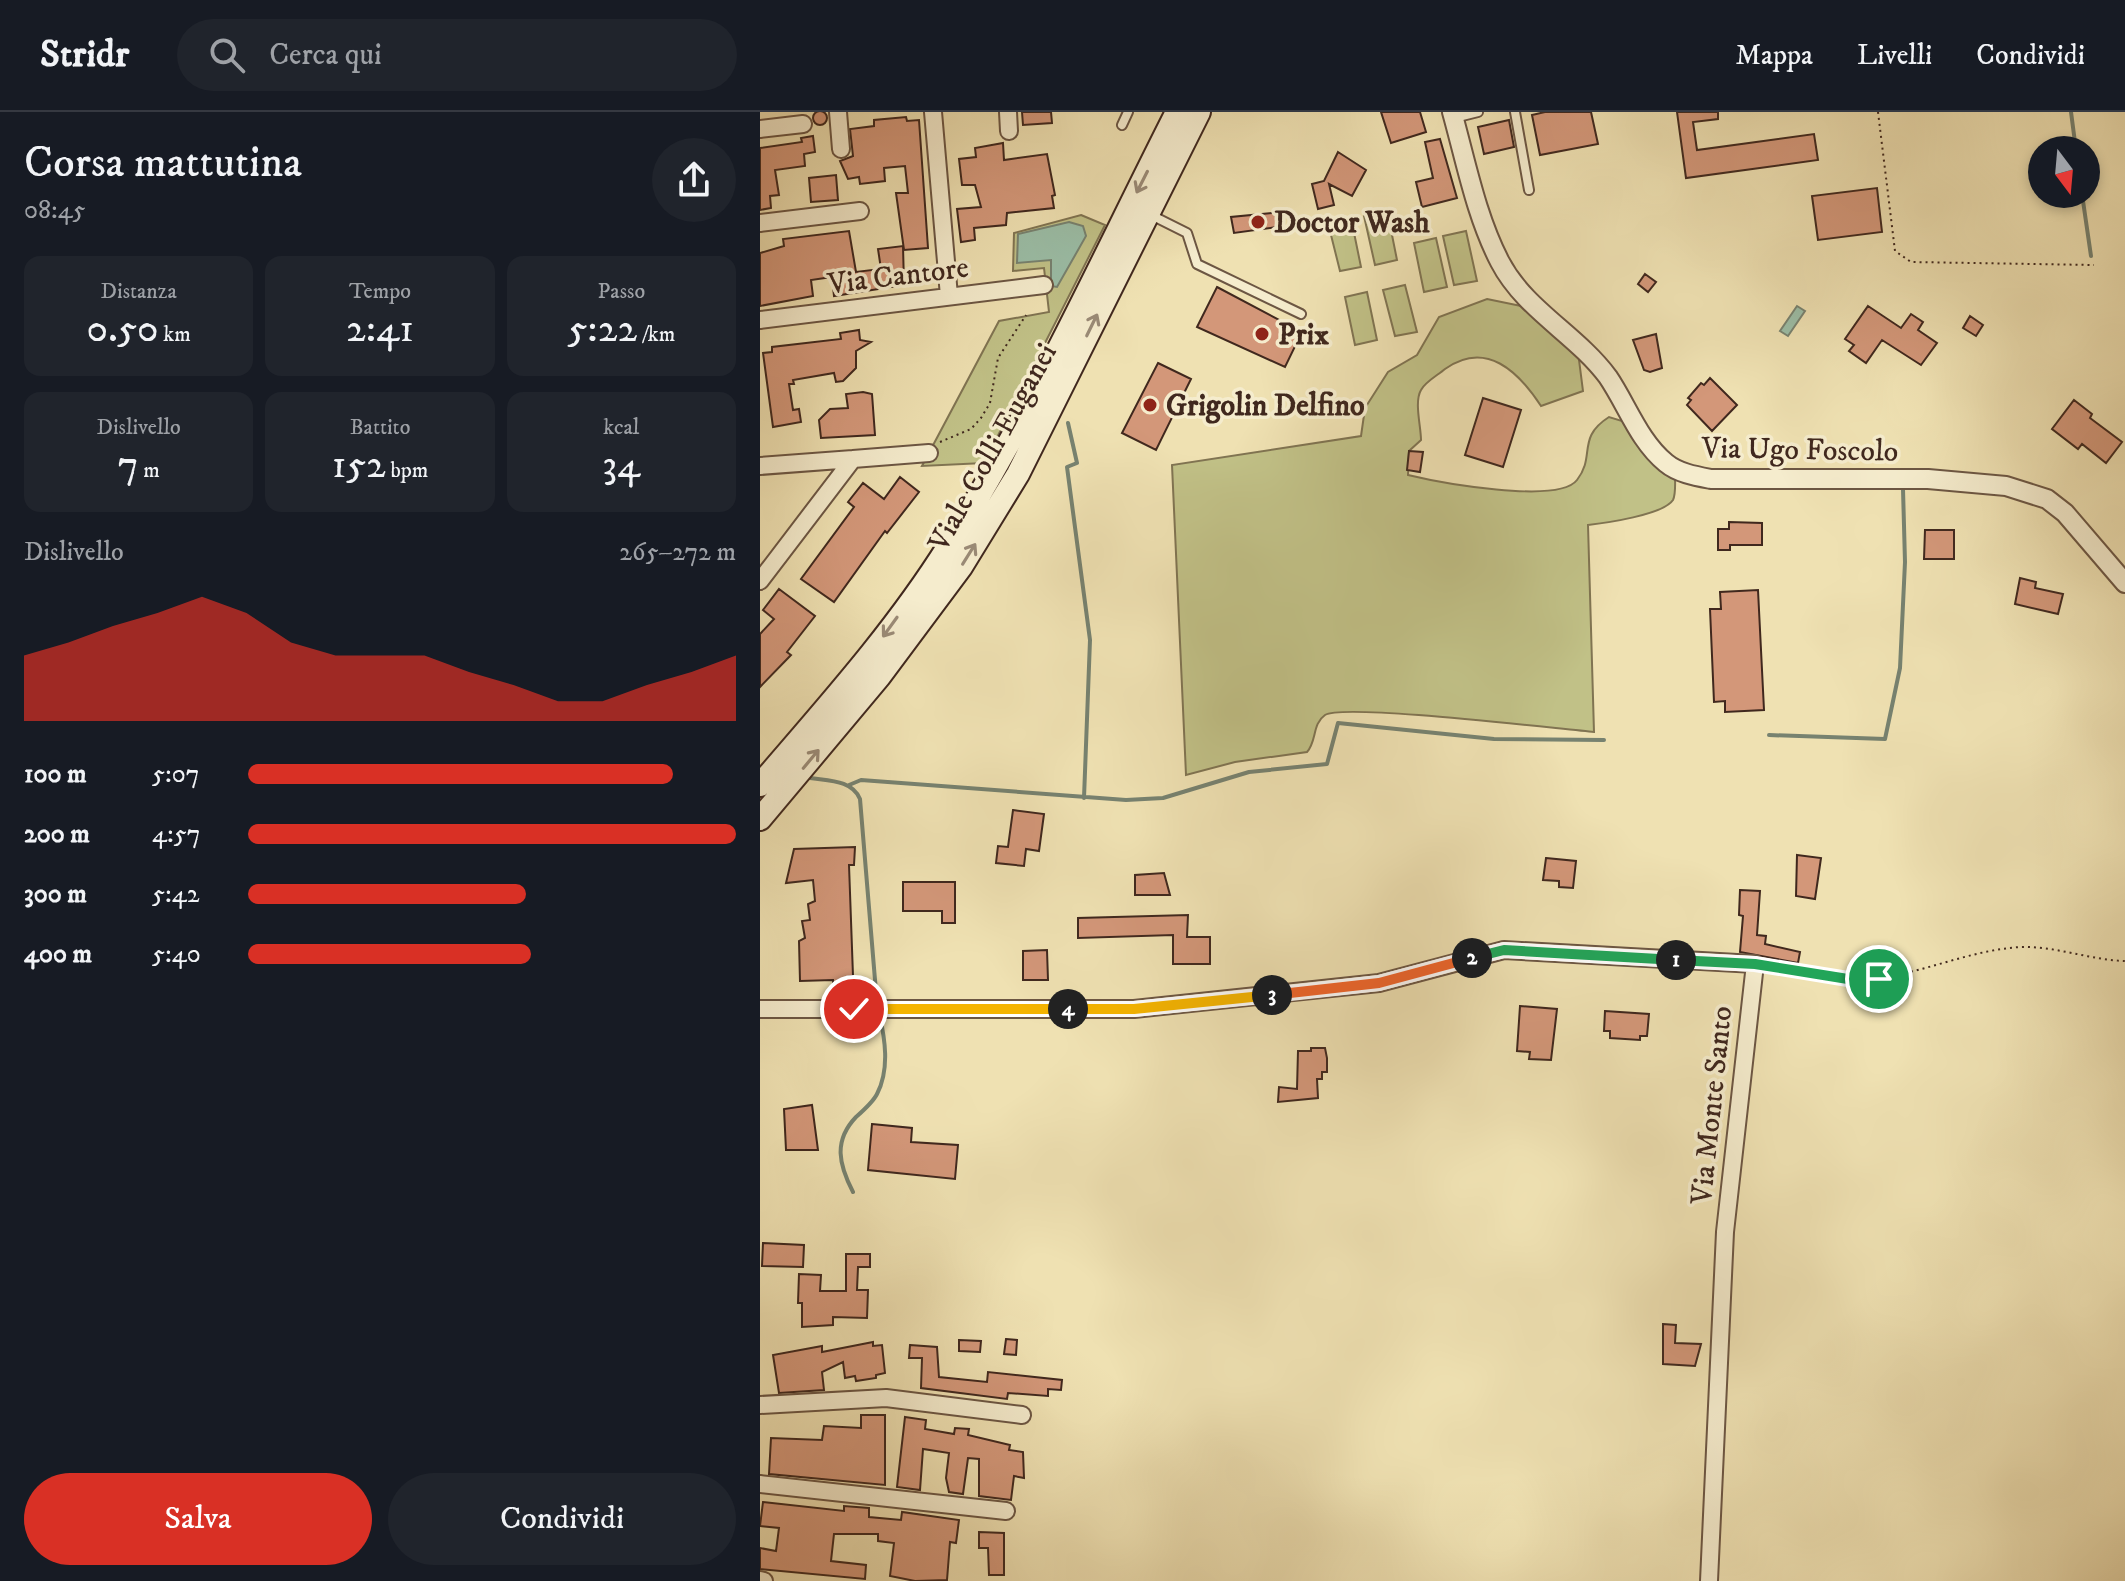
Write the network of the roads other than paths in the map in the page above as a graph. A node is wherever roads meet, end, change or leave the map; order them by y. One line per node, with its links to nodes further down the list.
1 (838, 112): 14 (street)
2 (933, 112): 20 (street)
3 (1008, 112): 13 (street)
4 (1128, 112): 11 (lane)
5 (1177, 112): 28 (main road, Viale Colli Euganei, one-way to 28)
6 (1199, 112): 17 (main road, Viale Colli Euganei)
7 (1478, 112): 9 (lane)
8 (1515, 112): 15 (lane)
9 (1453, 115): 27 (street, Via Ugo Foscolo)
10 (803, 124): 12 (street)
11 (1122, 125)
12 (760, 129)
13 (1009, 131)
14 (841, 149)
15 (1529, 190)
16 (860, 211): 18 (street)
17 (1148, 214): 21 (lane); 29 (main road, Viale Colli Euganei, one-way to 17)
18 (760, 223)
19 (1044, 285): 20 (street, Via Cantore)
20 (949, 296): 22 (street, Via Cantore)
21 (1301, 314)
22 (760, 320)
23 (934, 448): 24 (street)
24 (853, 459): 25 (street); 26 (street)
25 (760, 466)
26 (760, 581)
27 (2125, 583)
28 (760, 785)
29 (760, 819)
30 (1755, 964): 31 (lane); 32 (street, Via Monte Santo); 37 (street, Via Monte Santo)
31 (1804, 971)
32 (760, 1009)
33 (760, 1405): 34 (street)
34 (1022, 1415)
35 (760, 1484): 36 (street)
36 (1006, 1511)
37 (1709, 1581)

